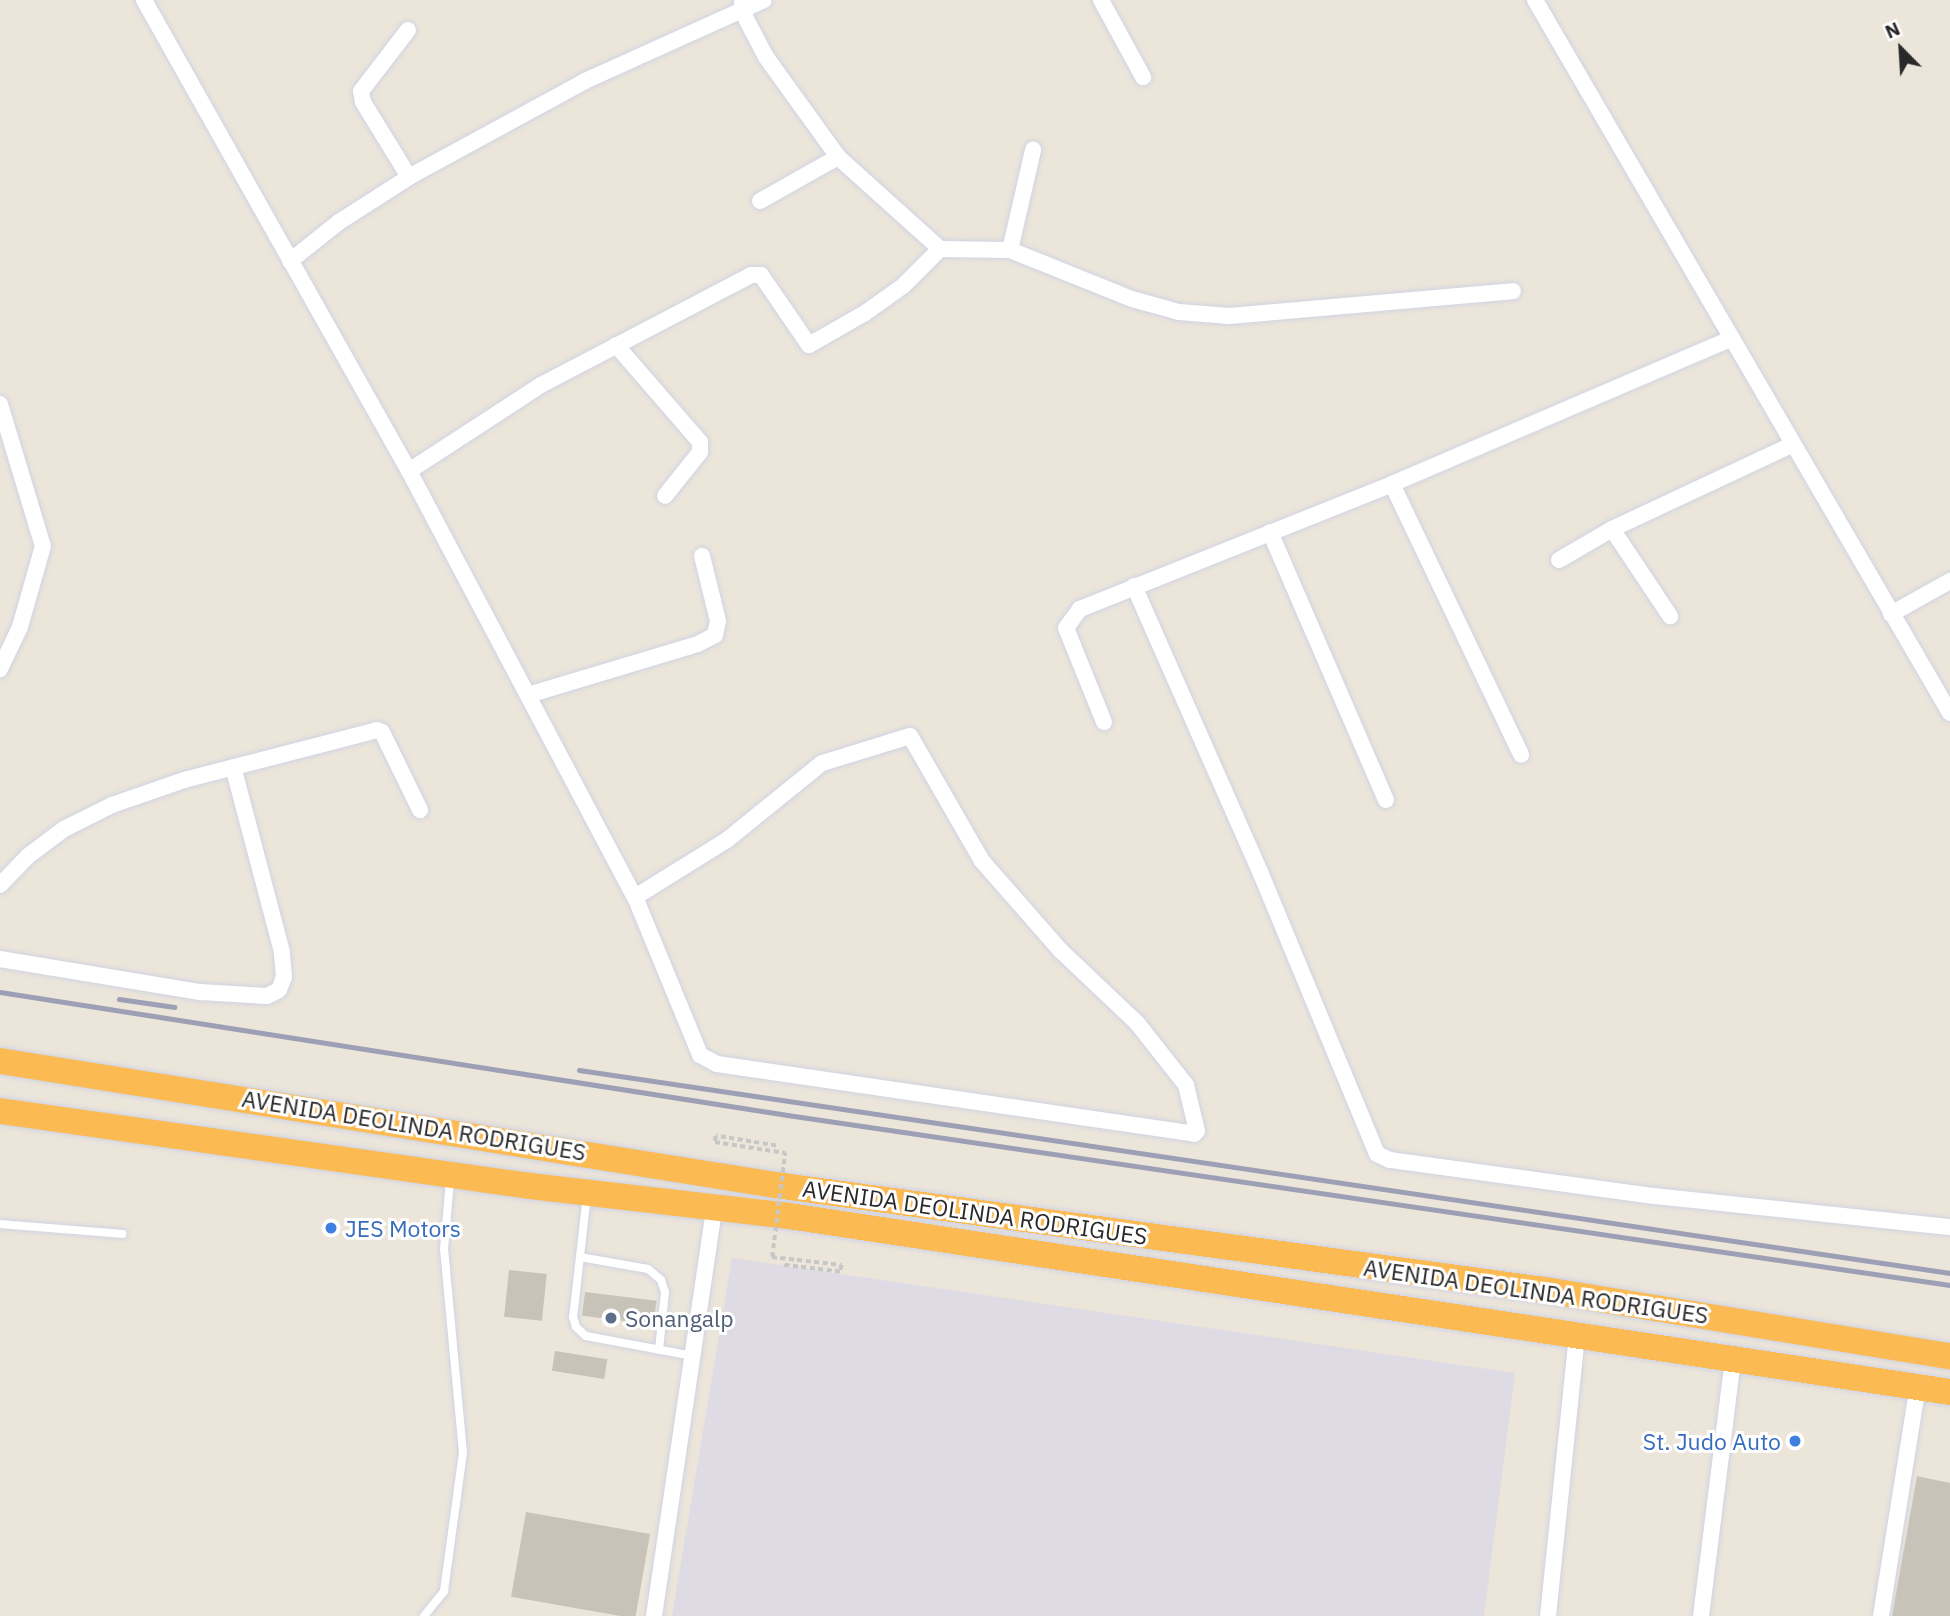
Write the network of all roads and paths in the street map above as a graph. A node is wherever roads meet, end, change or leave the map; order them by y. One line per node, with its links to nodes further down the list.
1 (144, 0): 14 (street)
2 (764, 0): 5 (street)
3 (1101, 0): 7 (street)
4 (1535, 0): 16 (street)
5 (742, 6): 9 (street); 10 (street)
6 (408, 30): 10 (street)
7 (1143, 77)
8 (1033, 150): 13 (street)
9 (838, 157): 11 (street); 12 (street)
10 (409, 177): 14 (street)
11 (760, 201)
12 (940, 249): 13 (street); 17 (street)
13 (1010, 250): 15 (street)
14 (290, 261): 20 (street)
15 (1513, 291)
16 (1730, 339): 19 (street); 21 (street)
17 (616, 345): 20 (street); 22 (street)
18 (0, 404): 31 (street)
19 (1791, 445): 23 (street); 29 (street)
20 (409, 471): 32 (street)
21 (1392, 484): 24 (street); 35 (street)
22 (666, 496)
23 (1612, 529): 26 (street); 30 (street)
24 (1270, 532): 28 (street); 37 (street)
25 (702, 556): 32 (street)
26 (1559, 560)
27 (1950, 581): 29 (street)
28 (1134, 586): 34 (street); 49 (street)
29 (1891, 614): 33 (street)
30 (1670, 616)
31 (0, 669)
32 (528, 695): 40 (street)
33 (1950, 713)
34 (1104, 722)
35 (1521, 755)
36 (233, 767): 38 (street); 39 (street); 41 (street)
37 (1387, 800)
38 (420, 810)
39 (0, 885)
40 (635, 898): 40 (street)
41 (0, 959)
42 (0, 1061): 56 (highway, AVENIDA DEOLINDA RODRIGUES)
43 (0, 1111): 45 (highway, AVENIDA DEOLINDA RODRIGUES)
44 (776, 1146): 52 (path, bridge)
45 (450, 1173): 46 (highway, AVENIDA DEOLINDA RODRIGUES); 60 (lane)
46 (587, 1192): 47 (highway, AVENIDA DEOLINDA RODRIGUES); 51 (lane)
47 (715, 1205): 53 (highway, AVENIDA DEOLINDA RODRIGUES); 55 (street)
48 (0, 1224): 50 (lane)
49 (1950, 1227)
50 (123, 1234)
51 (580, 1257): 54 (lane); 54 (lane)
52 (781, 1265)
53 (1577, 1336): 57 (highway, AVENIDA DEOLINDA RODRIGUES); 62 (street)
54 (659, 1350): 55 (lane)
55 (693, 1356): 61 (street)
56 (1950, 1356)
57 (1733, 1359): 58 (highway, AVENIDA DEOLINDA RODRIGUES); 63 (street)
58 (1919, 1386): 59 (highway, AVENIDA DEOLINDA RODRIGUES); 64 (street)
59 (1950, 1392)
60 (425, 1616)
61 (654, 1616)
62 (1548, 1616)
63 (1701, 1616)
64 (1881, 1616)

